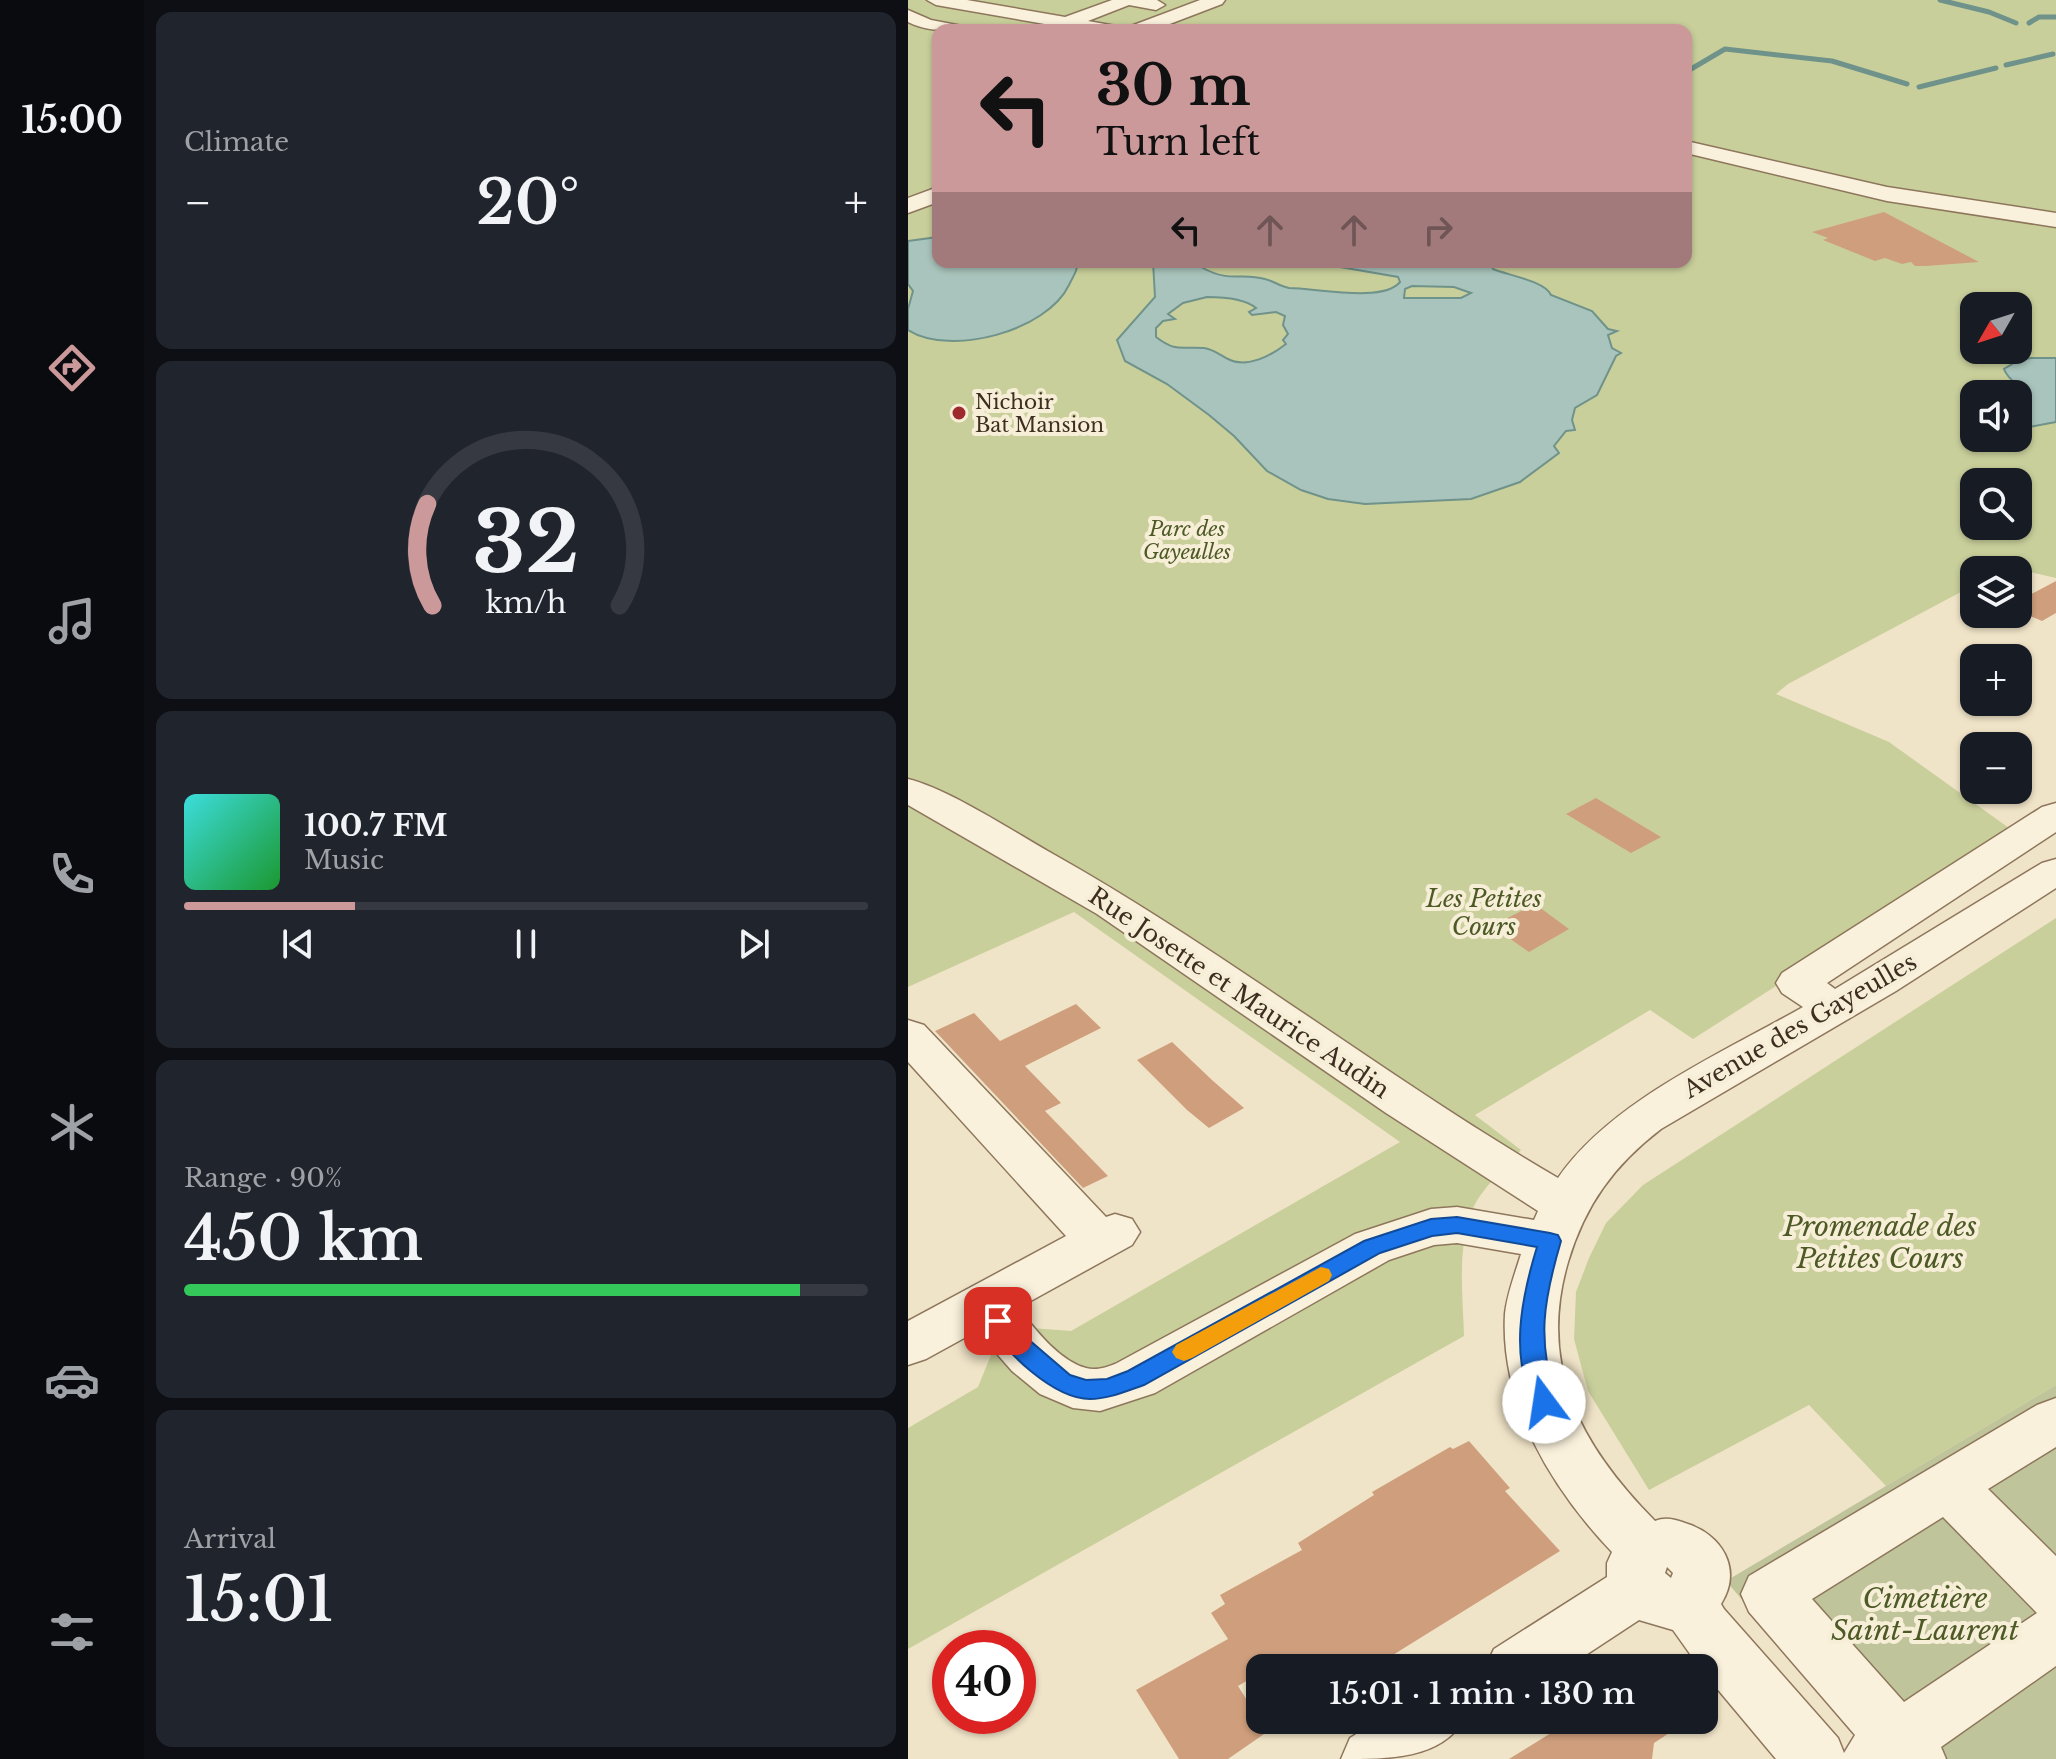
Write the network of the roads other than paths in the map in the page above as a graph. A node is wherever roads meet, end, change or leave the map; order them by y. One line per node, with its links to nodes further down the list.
1 (923, 0): 7 (street)
2 (936, 0): 8 (street)
3 (1080, 0): 6 (street)
4 (1216, 0): 11 (street)
5 (1162, 2): 6 (street); 10 (street)
6 (1113, 6): 8 (street)
7 (908, 14): 12 (street)
8 (1066, 22): 9 (street)
9 (1075, 24)
10 (1110, 24)
11 (1153, 24)
12 (932, 25)
13 (1692, 148): 16 (street)
14 (932, 196): 15 (street)
15 (908, 206)
16 (2056, 220)
17 (908, 790): 22 (street, Rue Josette et Maurice Audin)
18 (2056, 815): 20 (street)
19 (2056, 871): 20 (street, Avenue des Gayeulles)
20 (1833, 1008): 22 (street, Avenue des Gayeulles)
21 (908, 1035): 23 (street)
22 (1557, 1223): 23 (street); 27 (street, Avenue des Gayeulles)
23 (984, 1303): 24 (street)
24 (908, 1345)
25 (2056, 1420): 26 (street)
26 (1948, 1486): 28 (street); 32 (street)
27 (1657, 1579): 30 (street); 34 (street, Avenue des Gayeulles)
28 (2056, 1594)
29 (2056, 1632): 32 (street)
30 (1537, 1654)
31 (1411, 1734): 33 (street)
32 (1896, 1753)
33 (1372, 1759)
34 (1816, 1759)

